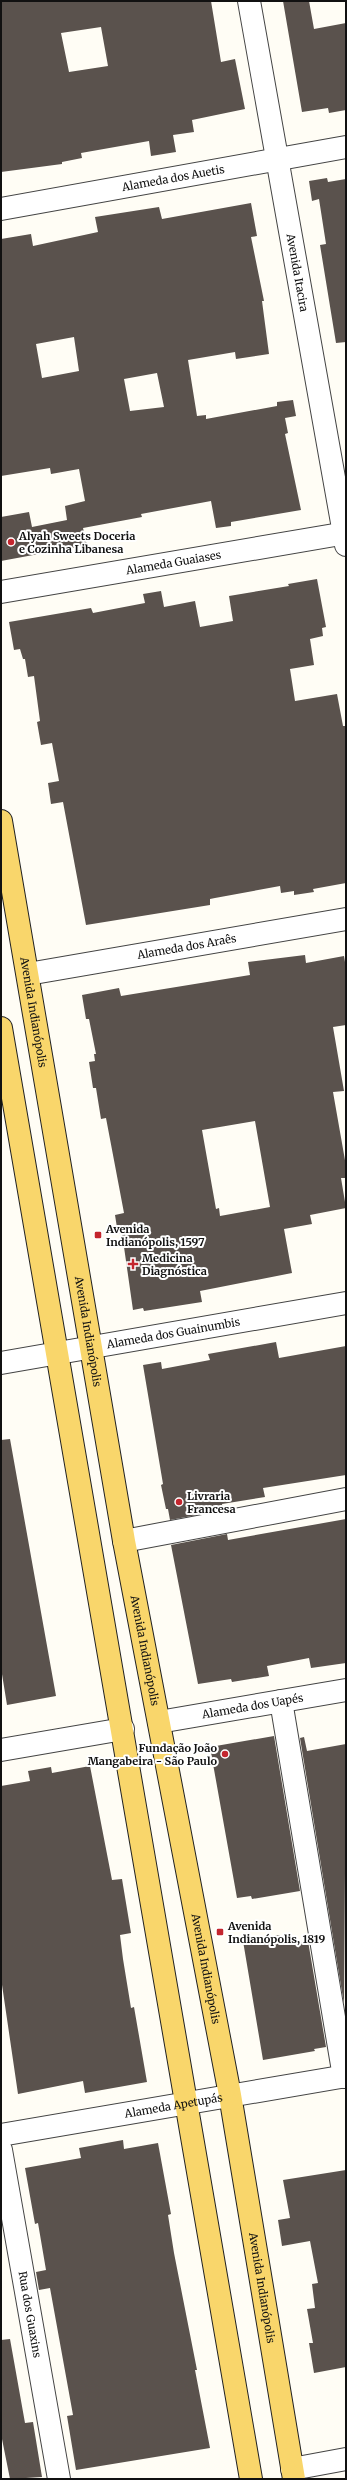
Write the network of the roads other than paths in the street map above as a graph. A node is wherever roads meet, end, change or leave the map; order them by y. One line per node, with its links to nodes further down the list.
1 (249, 1): 3 (street, Avenida Itacira)
2 (346, 147): 3 (street, Alameda dos Auetis)
3 (279, 159): 4 (street, Alameda dos Auetis); 5 (street, Avenida Itacira)
4 (1, 209)
5 (345, 537): 6 (street, Alameda Guaiases)
6 (1, 592)
7 (1, 821): 9 (main road, Avenida Indianópolis)
8 (346, 919): 9 (street, Alameda dos Araês)
9 (28, 974): 12 (main road, Avenida Indianópolis)
10 (1, 1028): 13 (main road)
11 (346, 1304): 12 (street, Alameda dos Guainumbis)
12 (92, 1348): 13 (street, Alameda dos Guainumbis); 16 (main road, Avenida Indianópolis)
13 (57, 1353): 14 (street, Alameda dos Guainumbis); 20 (main road)
14 (1, 1363)
15 (346, 1499): 16 (street)
16 (124, 1541): 19 (main road, Avenida Indianópolis)
17 (346, 1690): 18 (street, Alameda dos Uapés)
18 (281, 1701): 19 (street, Alameda dos Uapés); 22 (street)
19 (159, 1722): 23 (main road, Avenida Indianópolis)
20 (122, 1729): 21 (street); 24 (main road)
21 (1, 1750)
22 (345, 2076): 23 (street, Alameda Apetupás)
23 (230, 2095): 24 (street, Alameda Apetupás); 28 (main road, Avenida Indianópolis)
24 (189, 2102): 25 (street, Alameda Apetupás); 30 (main road)
25 (1, 2134)
26 (1, 2150): 29 (street, Rua dos Guaxins)
27 (346, 2459): 28 (street)
28 (293, 2474)
29 (60, 2479)
30 (252, 2479)

